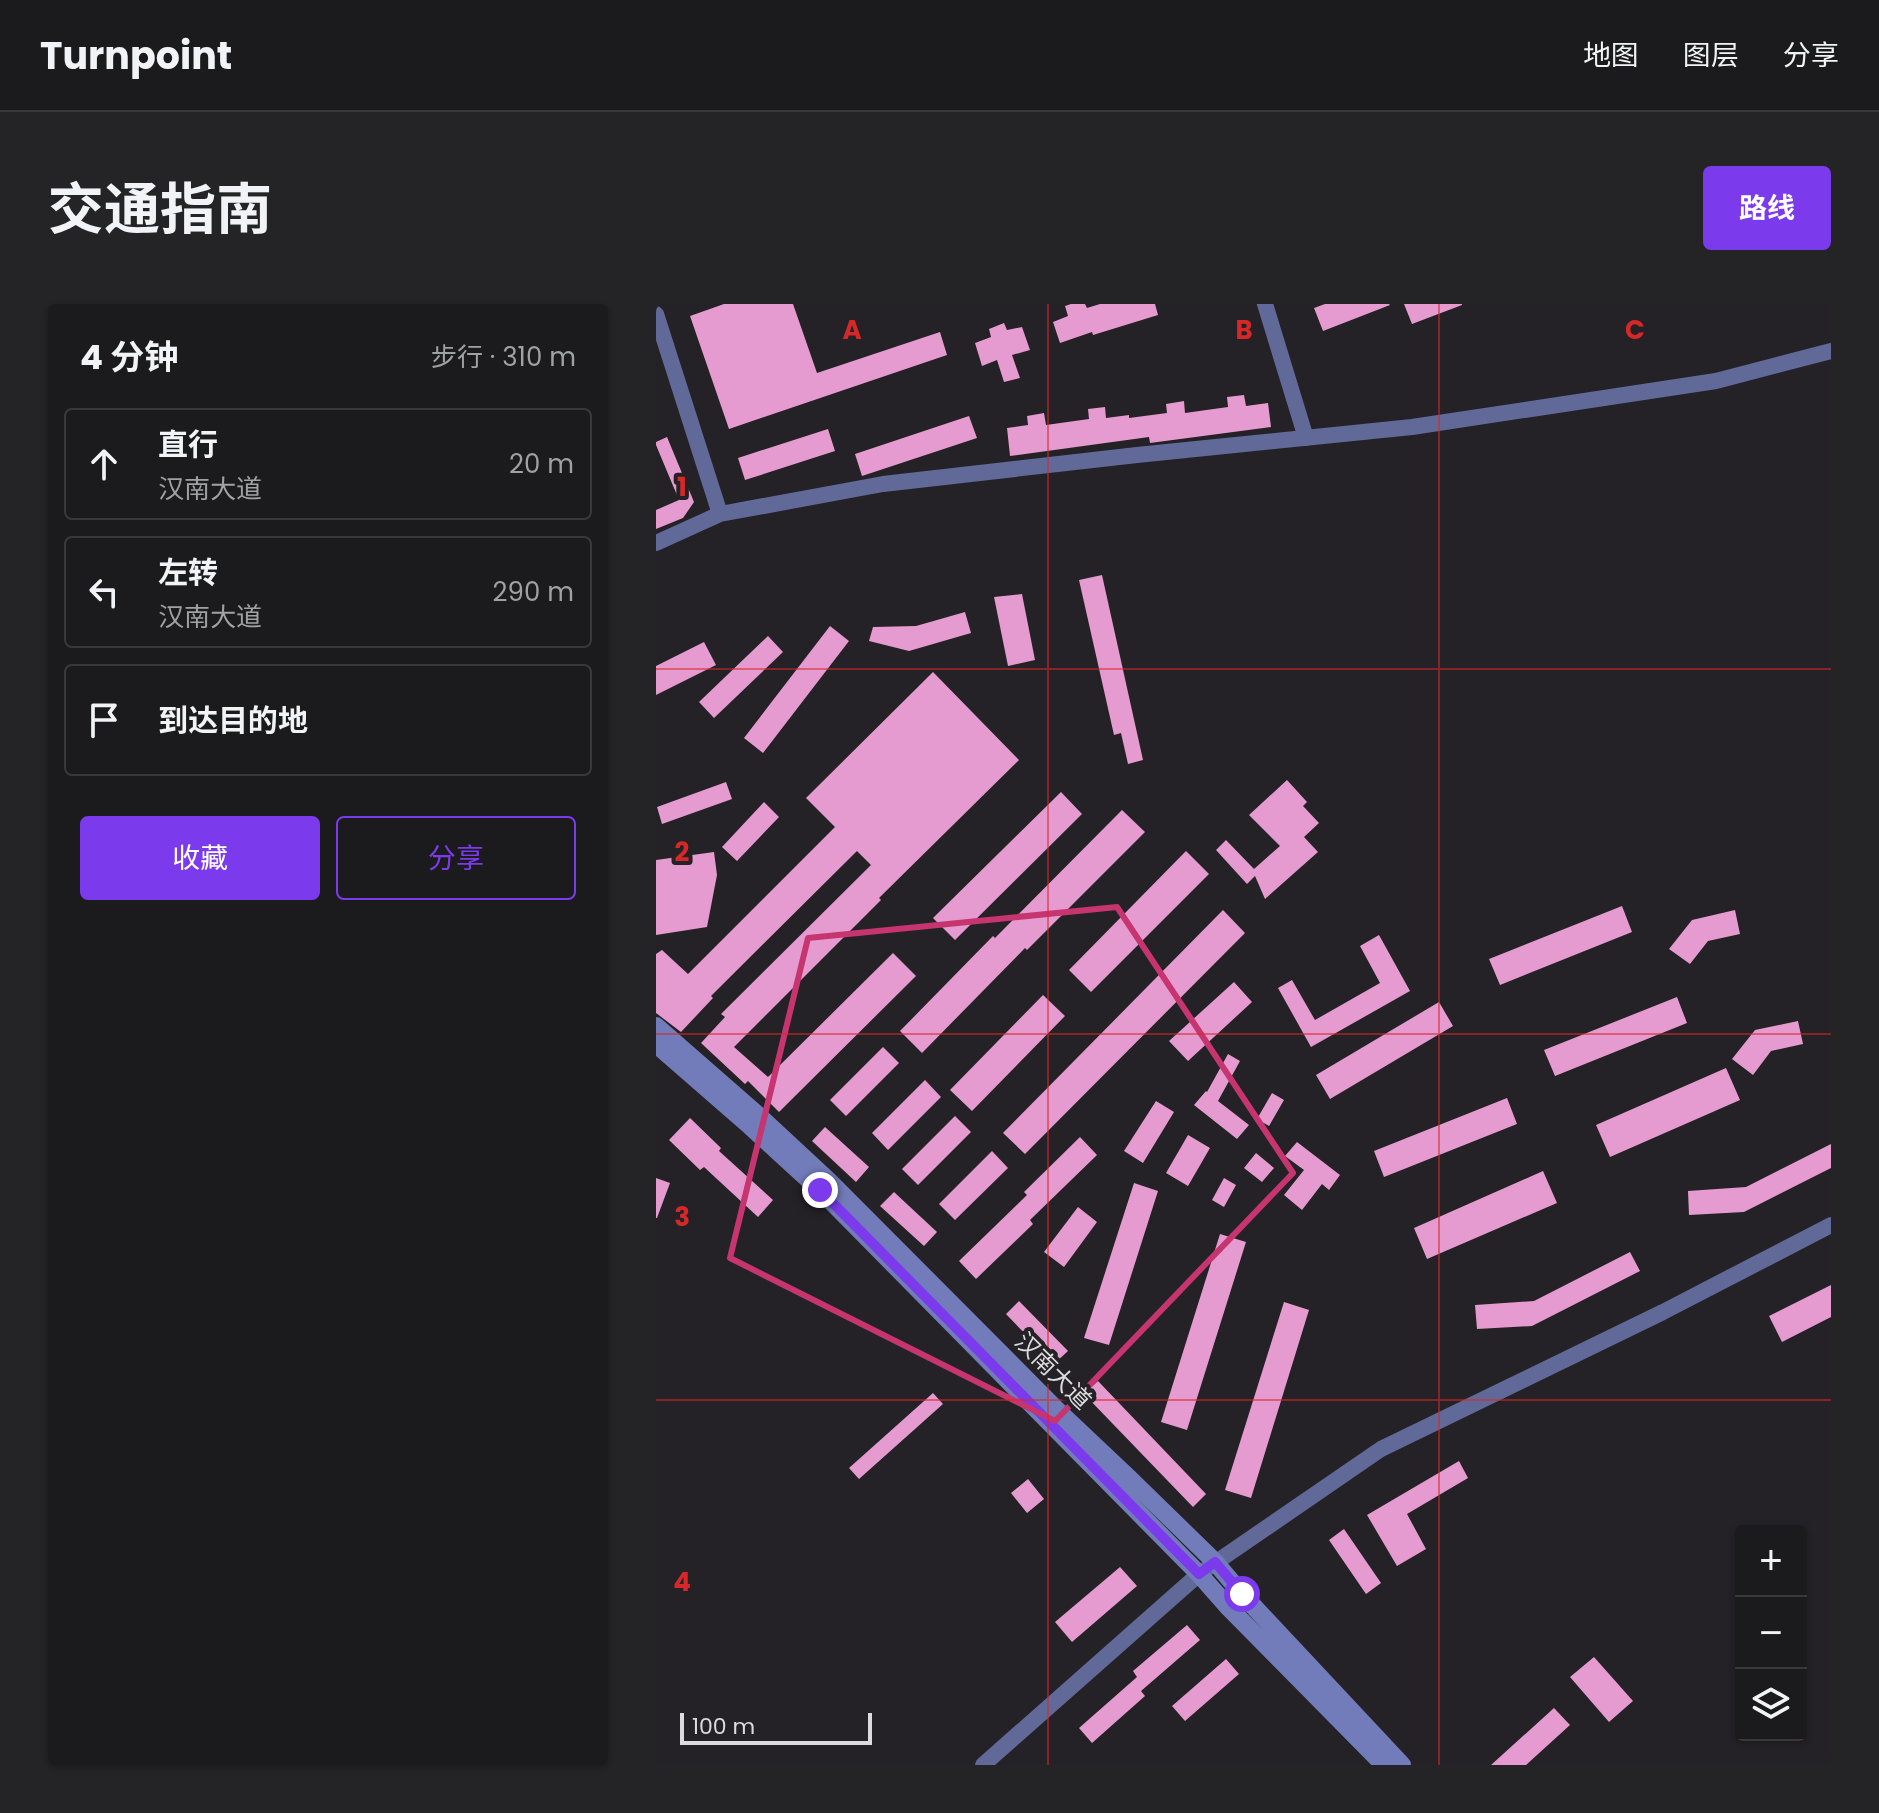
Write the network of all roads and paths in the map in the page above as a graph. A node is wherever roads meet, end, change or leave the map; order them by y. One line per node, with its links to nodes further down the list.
1 (1265, 304): 4 (street)
2 (656, 314): 5 (street)
3 (1831, 351): 4 (street)
4 (1306, 438): 5 (street)
5 (720, 514): 6 (street)
6 (656, 543)
7 (656, 1026): 10 (main road, 汉南大道)
8 (656, 1044): 10 (main road, 汉南大道)
9 (1831, 1225): 10 (street)
10 (1207, 1568): 11 (street); 12 (main road, 汉南大道); 13 (main road, 汉南大道)
11 (983, 1765)
12 (1384, 1765)
13 (1402, 1765)

